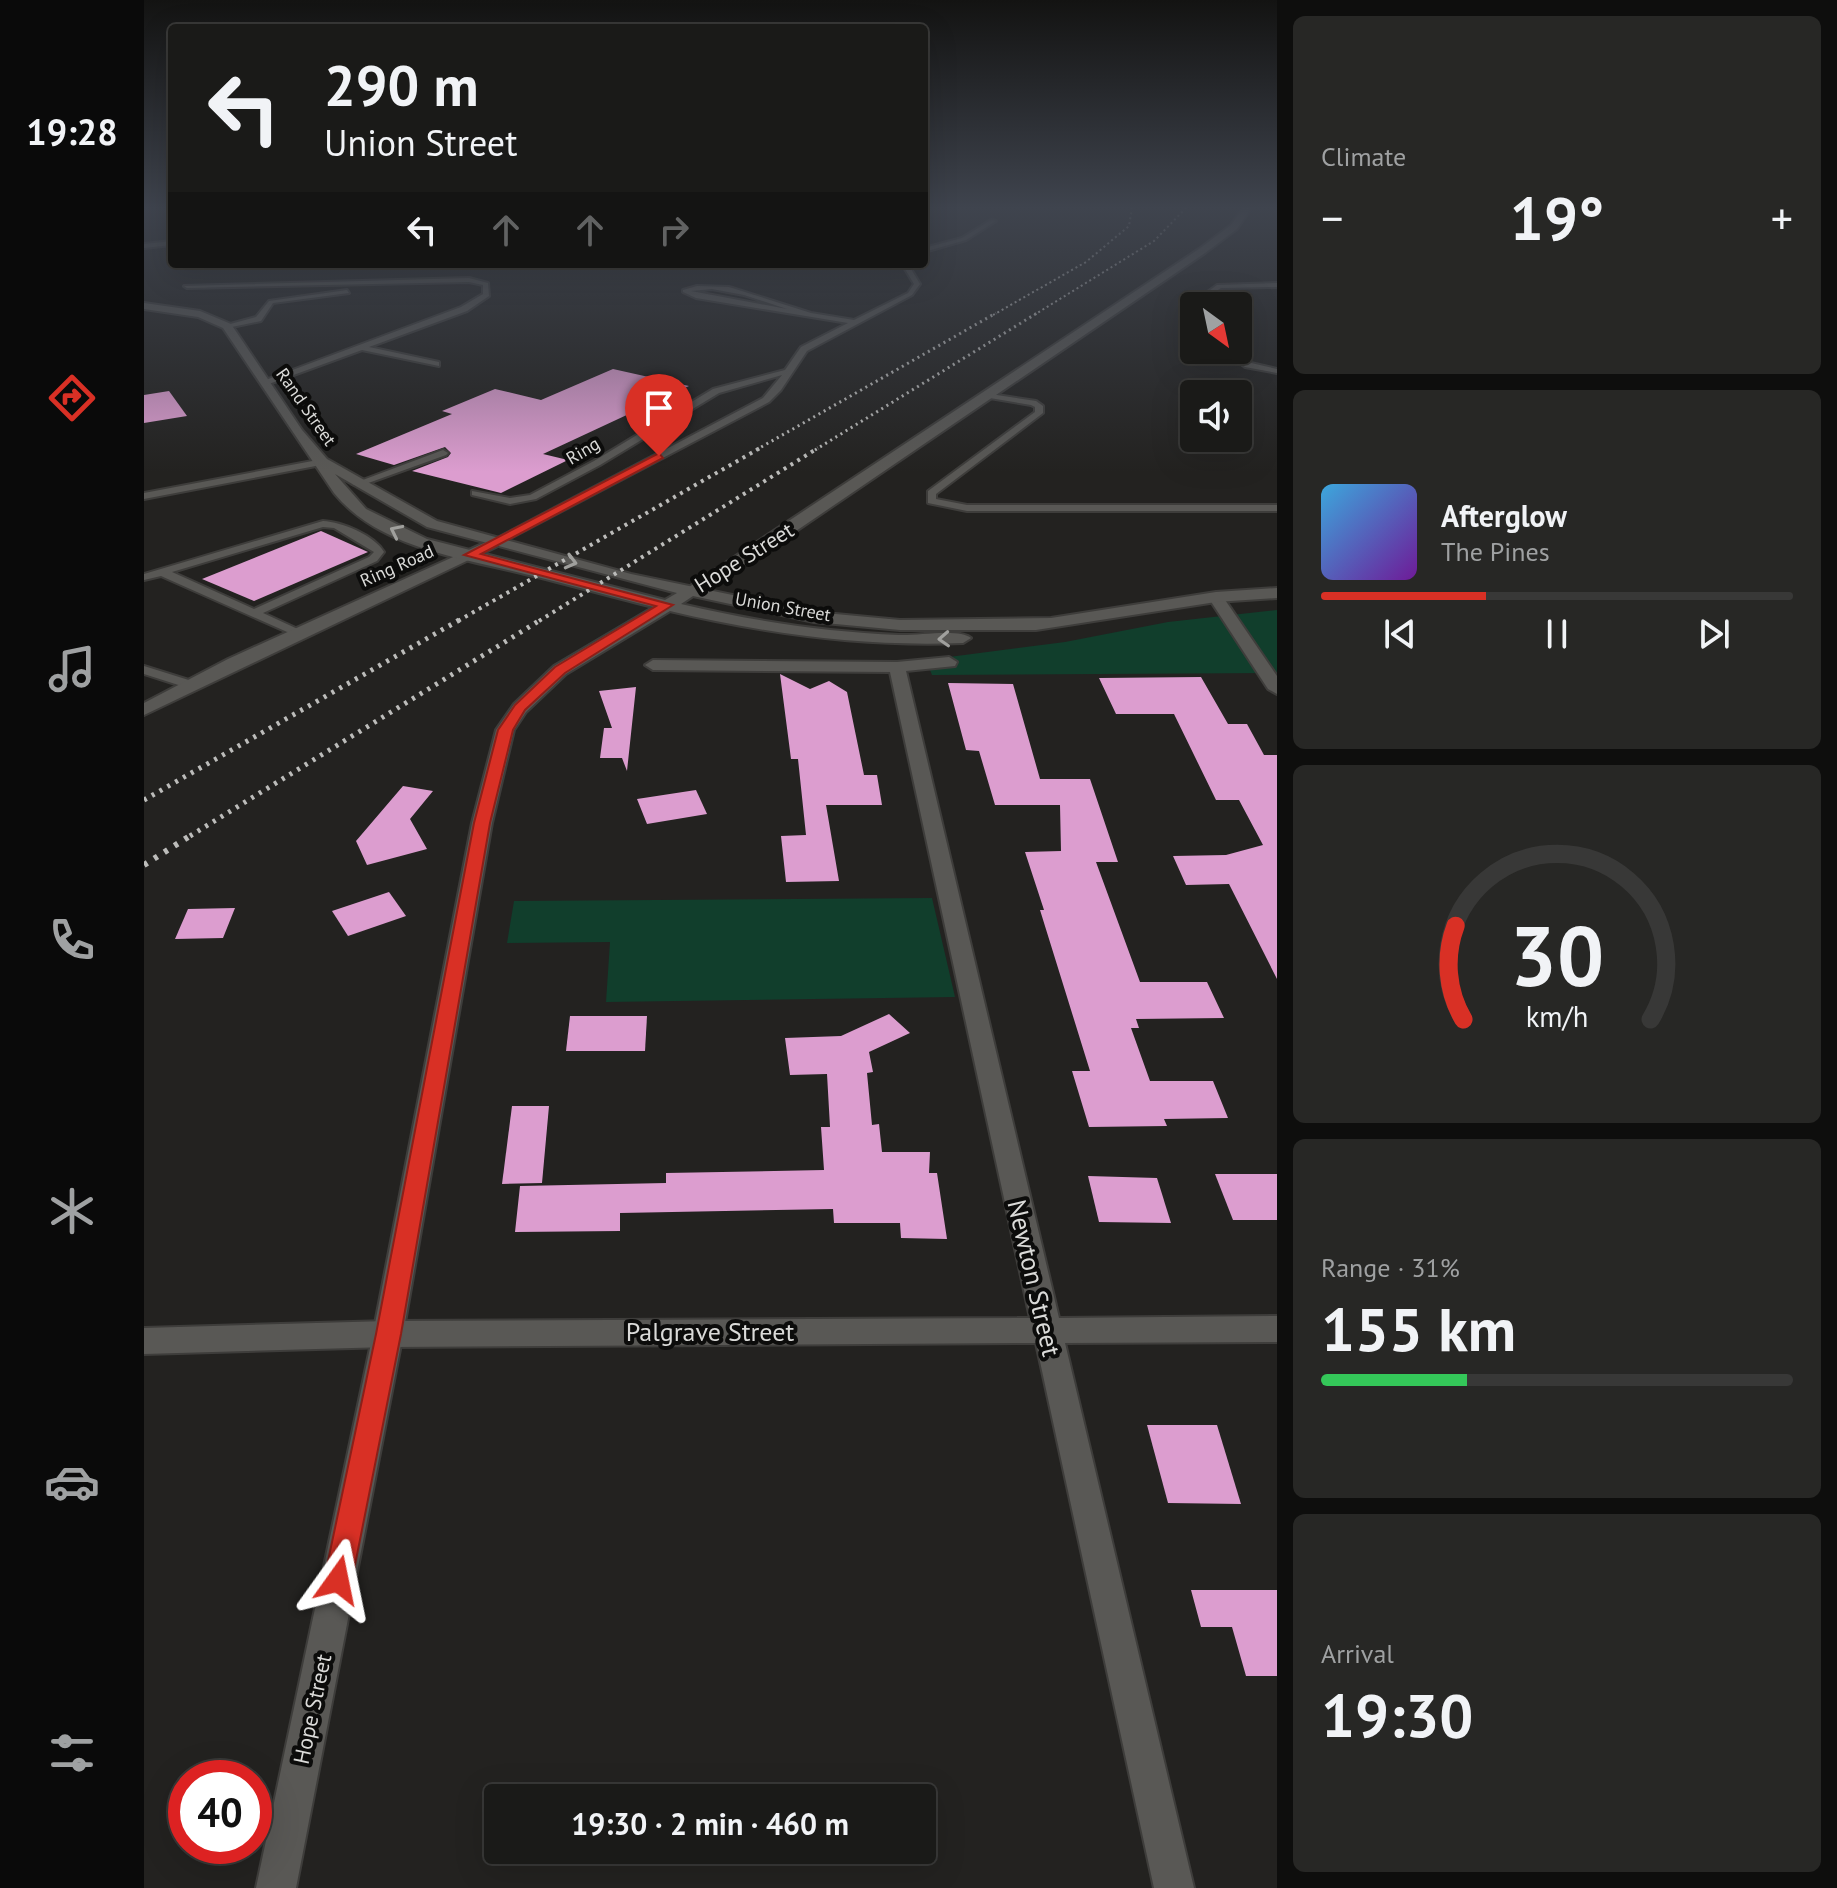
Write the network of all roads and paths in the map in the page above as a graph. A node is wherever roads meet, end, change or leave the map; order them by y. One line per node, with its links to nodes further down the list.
1 (310, 296): 10 (lane)
2 (485, 296): 11 (lane)
3 (697, 296): 8 (lane)
4 (749, 296): 8 (lane)
5 (906, 296): 9 (lane, Ring Road)
6 (1134, 296): 17 (street, Hope Street)
7 (144, 306): 10 (street)
8 (808, 314): 9 (lane)
9 (854, 322): 15 (lane, Ring Road)
10 (227, 326): 16 (street, Rand Street)
11 (361, 347): 12 (lane); 16 (lane)
12 (436, 364)
13 (1247, 364): 14 (lane)
14 (1277, 368)
15 (789, 371): 21 (lane, Ring); 24 (lane, Ring Road)
16 (266, 383): 19 (street, Rand Street)
17 (987, 395): 23 (lane); 28 (street, Hope Street)
18 (443, 453): 20 (lane)
19 (323, 462): 20 (street, Rand Street); 22 (lane); 25 (street, Rand Street, one-way to 19)
20 (357, 484): 24 (street, Rand Street)
21 (475, 493)
22 (144, 496)
23 (1277, 508)
24 (495, 542): 25 (street, Ring Road); 28 (street, Union Street, one-way to 28)
25 (470, 555): 31 (street, Union Street); 34 (street, Ring Road)
26 (162, 572): 27 (lane); 32 (lane); 32 (lane)
27 (144, 577)
28 (691, 591): 31 (street, Hope Street); 33 (street, Union Street)
29 (1277, 593): 30 (street, Union Street)
30 (1216, 597): 33 (street, Union Street); 40 (street)
31 (667, 605): 33 (street, Union Street, one-way to 31); 44 (street, Hope Street)
32 (254, 613): 34 (lane)
33 (1048, 622)
34 (298, 633): 39 (street, Ring Road)
35 (949, 662): 37 (street)
36 (653, 665): 37 (street)
37 (897, 667): 43 (street, Newton Street)
38 (144, 670): 39 (lane)
39 (191, 685): 41 (street, Ring Road)
40 (1277, 689)
41 (144, 710)
42 (1277, 1329): 43 (street, Palgrave Street)
43 (1045, 1331): 44 (street, Palgrave Street); 47 (street, Newton Street)
44 (388, 1334): 45 (street, Palgrave Street); 46 (street, Hope Street)
45 (144, 1341)
46 (276, 1888)
47 (1174, 1888)

